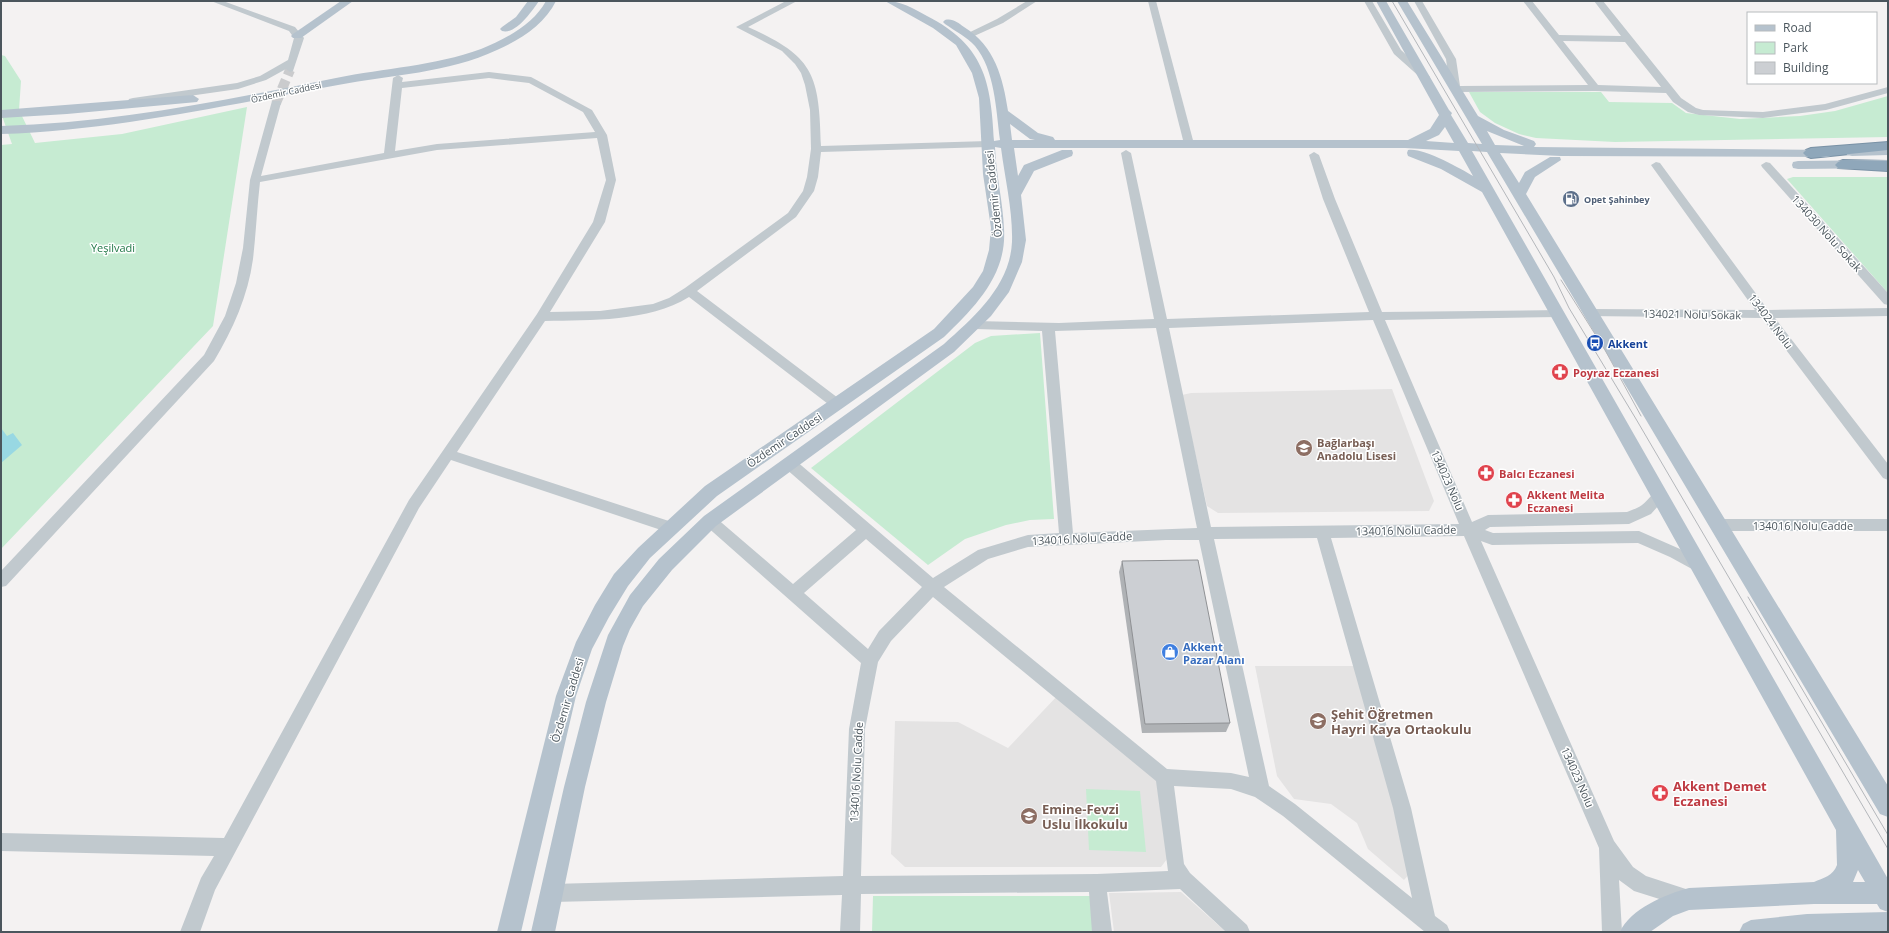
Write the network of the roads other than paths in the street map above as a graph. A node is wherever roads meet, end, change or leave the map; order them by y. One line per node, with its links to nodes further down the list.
1 (215, 1): 17 (street)
2 (348, 1): 17 (main road)
3 (534, 1): 27 (main road, Özdemir Caddesi)
4 (551, 1): 20 (main road, Özdemir Caddesi)
5 (793, 1): 43 (street)
6 (890, 1): 40 (main road, Özdemir Caddesi)
7 (909, 1): 16 (main road, Özdemir Caddesi)
8 (1033, 1): 16 (street)
9 (1152, 1): 38 (street)
10 (1368, 1): 21 (street)
11 (1382, 1): 21 (main road)
12 (1402, 1): 24 (main road)
13 (1418, 1): 24 (street)
14 (1527, 1): 18 (street)
15 (1598, 1): 19 (street)
16 (969, 35): 30 (main road, Özdemir Caddesi)
17 (297, 36): 29 (street)
18 (1557, 38): 19 (street); 23 (street)
19 (1629, 39): 25 (street)
20 (399, 71): 22 (street); 27 (main road, Özdemir Caddesi)
21 (1425, 77): 31 (main road)
22 (397, 86): 36 (street); 51 (street)
23 (1595, 88): 24 (street); 25 (street)
24 (1455, 89): 33 (main road)
25 (1669, 90): 26 (street)
26 (1888, 90)
27 (212, 102): 29 (main road); 34 (main road, Özdemir Caddesi); 35 (main road, Özdemir Caddesi); 37 (main road)
28 (276, 103): 57 (street)
29 (67, 110): 32 (main road)
30 (1003, 113): 41 (main road, Özdemir Caddesi); 42 (main road)
31 (1446, 113): 44 (main road); 45 (main road)
32 (1, 114)
33 (1473, 118): 47 (main road); 52 (main road)
34 (1, 120)
35 (1, 130)
36 (602, 134): 51 (street); 68 (street)
37 (1, 138)
38 (1189, 144): 42 (main road); 44 (main road)
39 (1888, 146): 48 (highway)
40 (988, 148): 41 (main road); 43 (street); 72 (main road, Özdemir Caddesi)
41 (1007, 148): 42 (main road); 60 (main road, Özdemir Caddesi)
42 (1063, 148): 49 (main road); 60 (main road)
43 (816, 149): 61 (street)
44 (1409, 149): 45 (main road); 50 (main road); 58 (main road)
45 (1467, 151): 47 (main road); 58 (main road)
46 (1888, 151): 48 (main road)
47 (1494, 153): 52 (main road); 59 (main road)
48 (1811, 153): 52 (main road)
49 (1126, 154): 50 (main road); 69 (street)
50 (1314, 155): 67 (street, 134023 Nolu)
51 (389, 156): 57 (street)
52 (1558, 156): 53 (main road); 59 (main road)
53 (1656, 165): 54 (main road); 66 (street, 134024 Nolu)
54 (1766, 165): 55 (main road); 62 (street, 134030 Nolu Sokak)
55 (1842, 165): 56 (highway)
56 (1888, 165)
57 (255, 180): 87 (street)
58 (1489, 191): 65 (main road)
59 (1519, 194): 63 (main road)
60 (1014, 196): 70 (main road, Özdemir Caddesi)
61 (689, 291): 68 (street); 72 (street)
62 (1888, 302)
63 (1592, 312): 66 (street, 134021 Nolu Sokak); 78 (main road)
64 (1888, 312): 66 (street, 134021 Nolu Sokak)
65 (1558, 313): 67 (street); 76 (main road)
66 (1765, 314): 75 (street, 134024 Nolu)
67 (1379, 316): 69 (street); 82 (street, 134023 Nolu)
68 (541, 317): 73 (street)
69 (1161, 324): 71 (street); 84 (street)
70 (975, 325): 71 (street); 74 (main road, Özdemir Caddesi)
71 (1048, 326): 85 (street)
72 (837, 404): 80 (main road, Özdemir Caddesi)
73 (448, 454): 80 (street); 96 (street)
74 (790, 464): 77 (main road, Özdemir Caddesi); 81 (street)
75 (1888, 474)
76 (1660, 496): 82 (street); 86 (main road)
77 (710, 521): 89 (street); 101 (main road, Özdemir Caddesi)
78 (1718, 525): 79 (street, 134016 Nolu Cadde); 93 (main road)
79 (1888, 525)
80 (670, 527): 108 (main road, Özdemir Caddesi)
81 (866, 530): 88 (street); 89 (street)
82 (1470, 530): 83 (street, 134016 Nolu Cadde); 86 (street); 97 (street, 134023 Nolu)
83 (1322, 531): 84 (street, 134016 Nolu Cadde); 105 (street)
84 (1205, 533): 85 (street, 134016 Nolu Cadde); 92 (street)
85 (1067, 539): 88 (street, 134016 Nolu Cadde)
86 (1701, 568): 94 (main road)
87 (1, 581)
88 (932, 587): 90 (street, 134016 Nolu Cadde); 91 (street)
89 (793, 594): 90 (street)
90 (870, 660): 100 (street, 134016 Nolu Cadde)
91 (1164, 777): 92 (street); 98 (street)
92 (1261, 791): 105 (street)
93 (1888, 806)
94 (1844, 821): 102 (main road); 103 (main road)
95 (1, 842): 96 (street)
96 (229, 847): 107 (street)
97 (1608, 847): 104 (street); 113 (street)
98 (1183, 880): 99 (street); 112 (street)
99 (1097, 883): 100 (street); 111 (street)
100 (850, 885): 101 (street); 110 (street, 134016 Nolu Cadde)
101 (552, 893): 109 (main road, Özdemir Caddesi)
102 (1814, 893): 103 (main road); 104 (main road)
103 (1887, 896)
104 (1689, 899): 114 (main road)
105 (1433, 927)
106 (1883, 927): 115 (main road)
107 (190, 932)
108 (509, 932)
109 (543, 932)
110 (850, 932)
111 (1102, 932)
112 (1240, 932)
113 (1612, 932)
114 (1632, 932)
115 (1751, 932)

